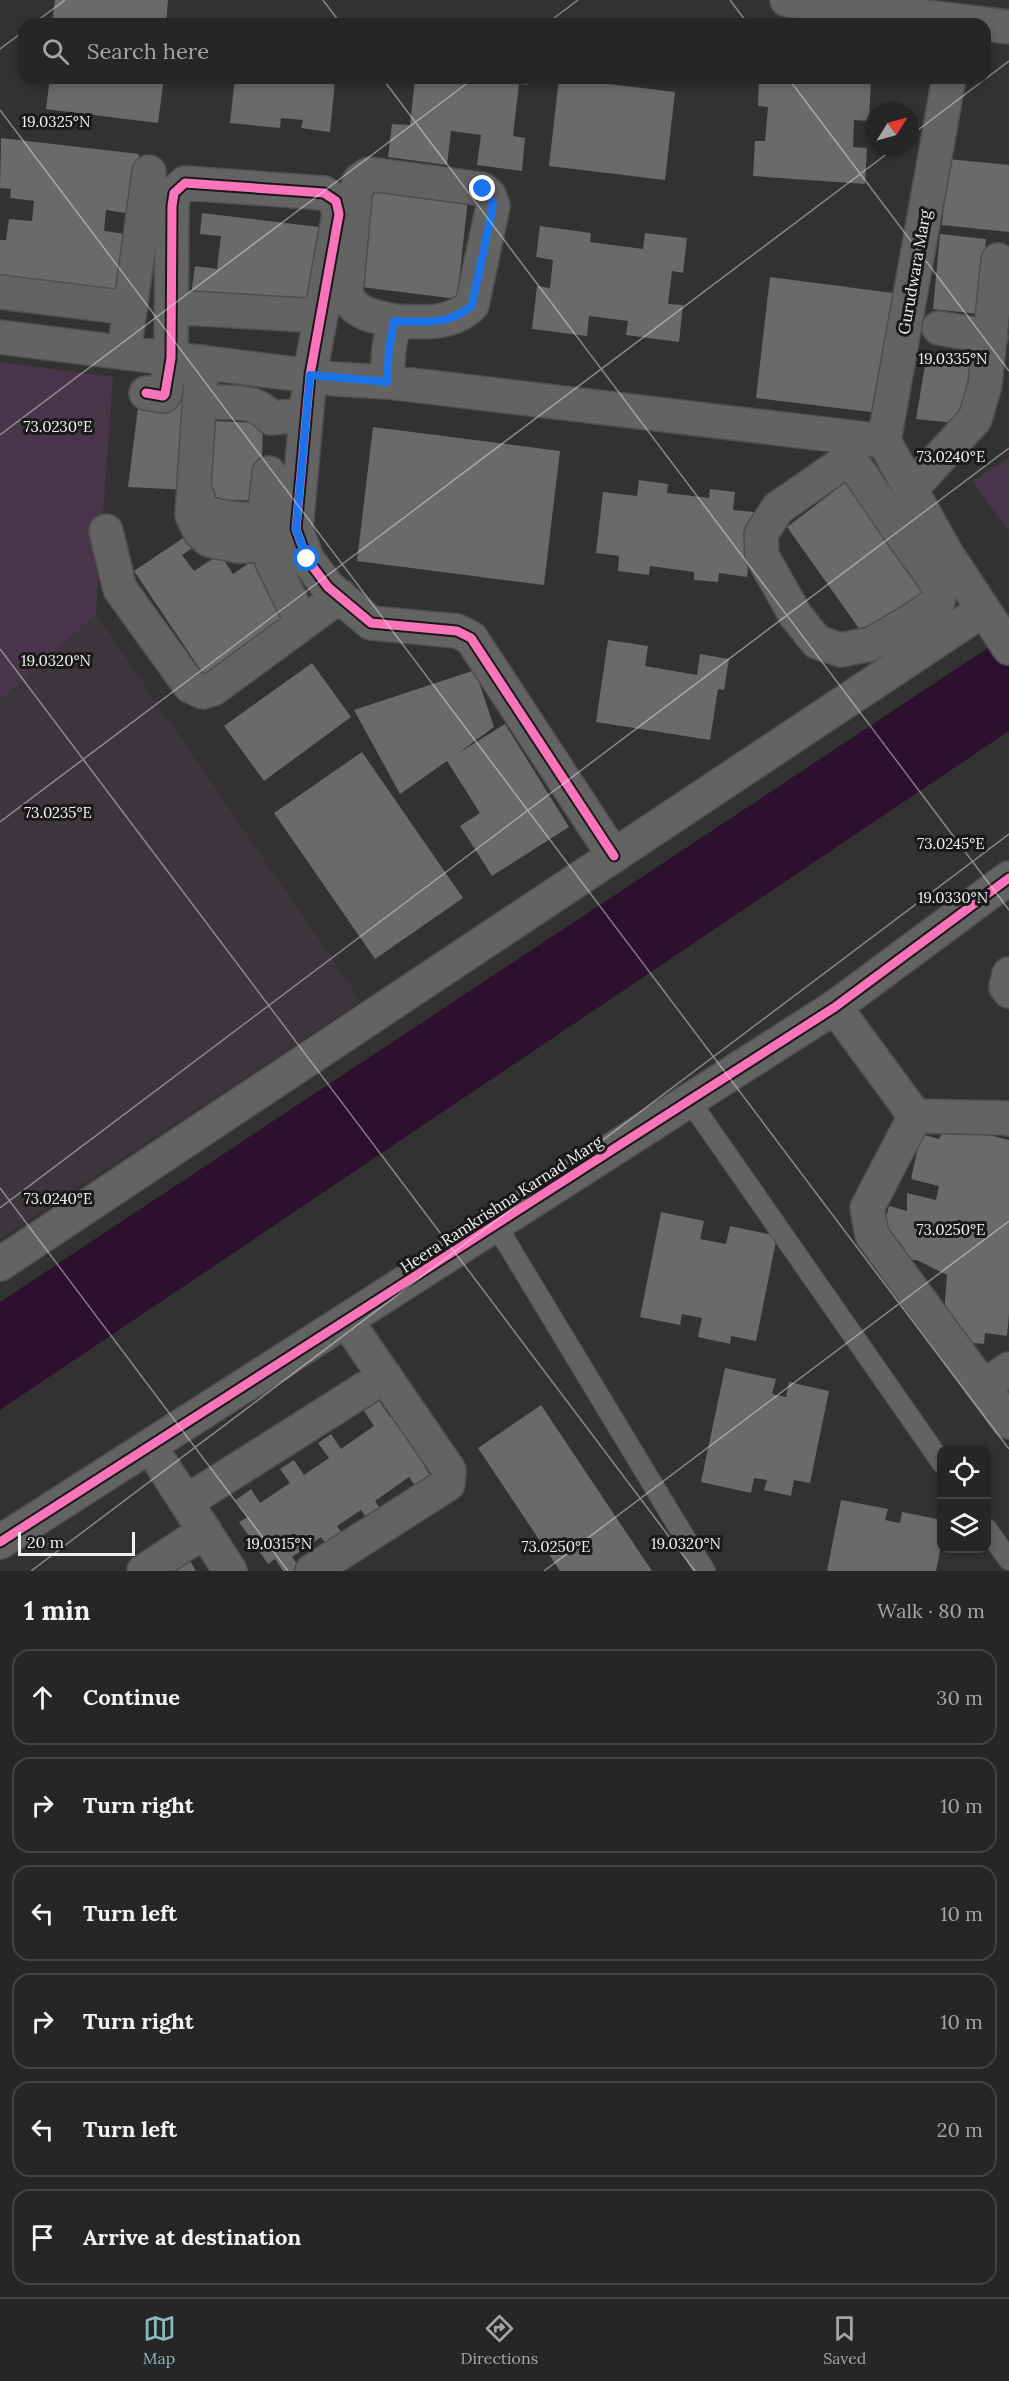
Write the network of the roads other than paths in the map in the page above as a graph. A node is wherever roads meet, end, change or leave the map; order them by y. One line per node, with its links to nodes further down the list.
1 (787, 0): 2 (street)
2 (960, 15)
3 (991, 23): 4 (street)
4 (1009, 27)
5 (948, 84): 24 (street, Gurudwara Marg)
6 (149, 172): 10 (street)
7 (998, 261): 15 (street)
8 (0, 292): 10 (street)
9 (171, 307): 11 (street); 11 (street); 17 (street)
10 (130, 308): 16 (street)
11 (321, 316): 18 (street)
12 (394, 321): 12 (street); 19 (street)
13 (939, 328): 15 (street)
14 (0, 337): 16 (street)
15 (991, 337): 20 (street)
16 (124, 353): 17 (street)
17 (186, 360): 18 (street); 21 (street); 28 (street)
18 (310, 375): 19 (street); 23 (street)
19 (387, 382): 24 (street)
20 (997, 386): 27 (street)
21 (146, 393)
22 (220, 402): 23 (street)
23 (305, 415): 28 (street)
24 (884, 441): 27 (street)
25 (269, 473): 28 (street)
26 (198, 497): 28 (street)
27 (911, 510): 27 (street); 32 (street)
28 (282, 527): 30 (street); 31 (street)
29 (106, 531): 31 (street)
30 (340, 596): 31 (street); 33 (street)
31 (302, 623)
32 (995, 627): 33 (street)
33 (614, 856): 42 (street)
34 (1009, 878): 37 (street, Heera Ramkrishna Karnad Marg)
35 (1009, 974): 36 (street)
36 (1009, 991)
37 (835, 1007): 38 (street, Heera Ramkrishna Karnad Marg); 39 (street)
38 (690, 1101): 41 (street, Heera Ramkrishna Karnad Marg); 48 (lane)
39 (915, 1116): 40 (street); 45 (street)
40 (1009, 1119)
41 (496, 1225): 43 (street, Heera Ramkrishna Karnad Marg); 57 (lane)
42 (0, 1264)
43 (346, 1320): 44 (street); 47 (street, Heera Ramkrishna Karnad Marg)
44 (385, 1377): 49 (street); 56 (street)
45 (996, 1378): 46 (street)
46 (1009, 1422)
47 (150, 1446): 49 (street); 52 (street, Heera Ramkrishna Karnad Marg)
48 (937, 1456)
49 (186, 1502): 50 (street)
50 (204, 1531): 54 (street); 55 (street)
51 (991, 1534): 53 (lane)
52 (0, 1542)
53 (1009, 1560)
54 (144, 1571)
55 (230, 1571)
56 (312, 1571)
57 (705, 1571)

